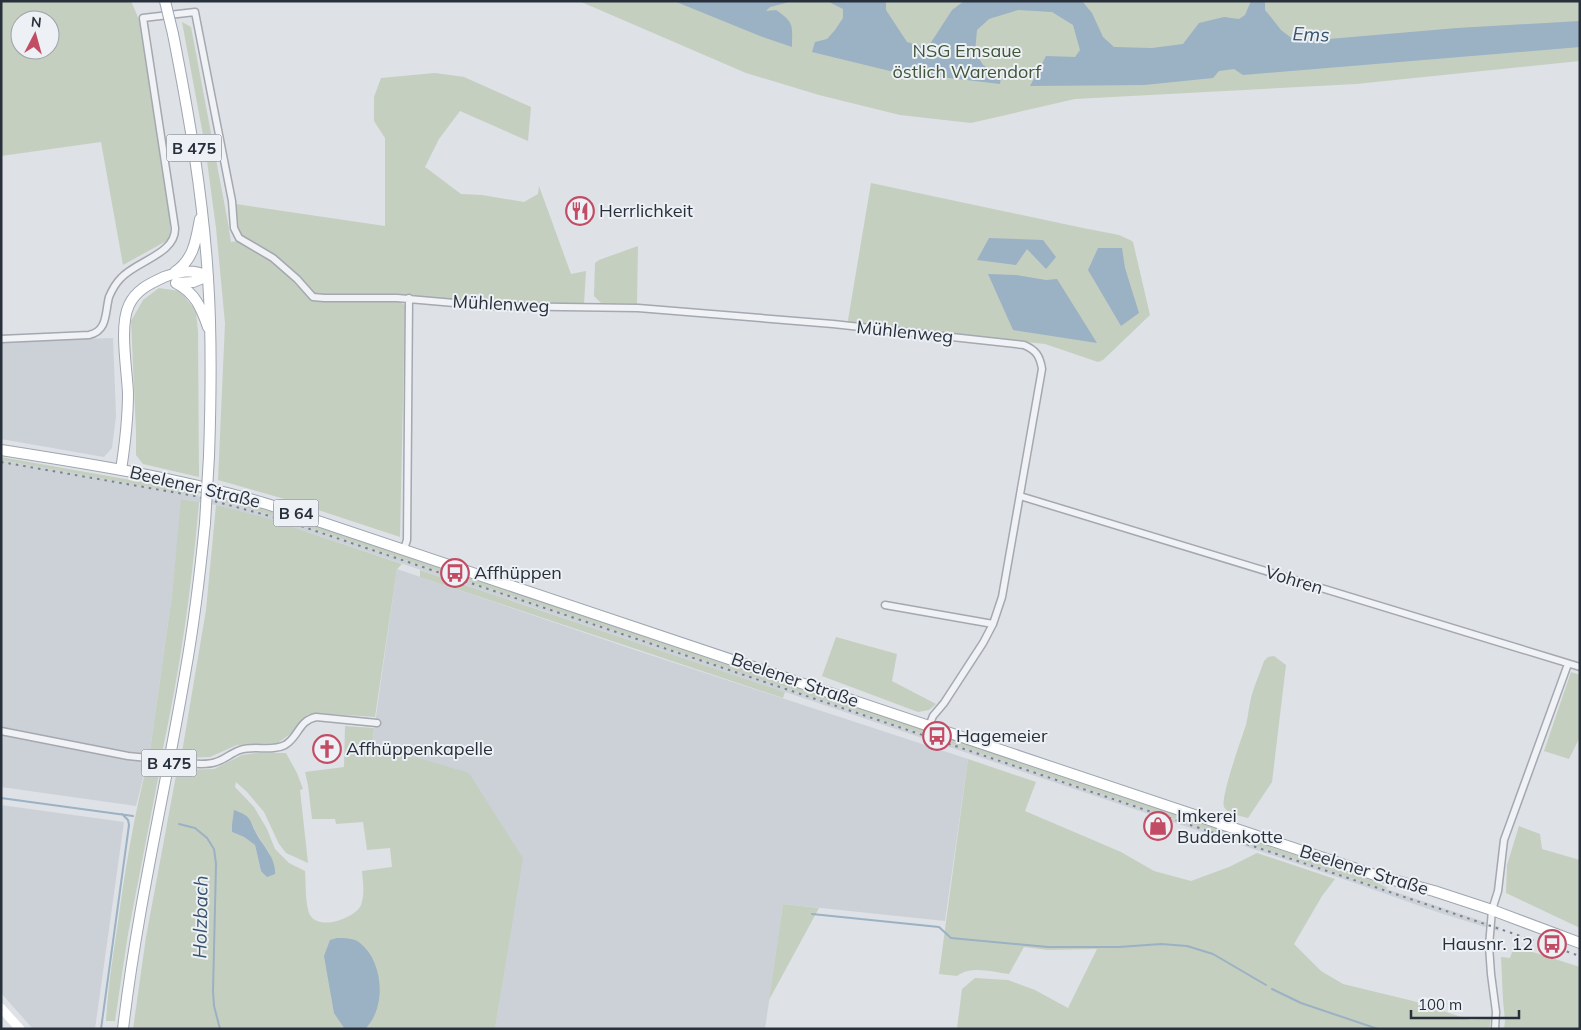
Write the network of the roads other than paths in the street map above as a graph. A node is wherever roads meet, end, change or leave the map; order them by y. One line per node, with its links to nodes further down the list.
1 (165, 1): 2 (main road, B 475, bridge)
2 (202, 211): 3 (main road, B 475); 4 (main road)
3 (208, 276): 4 (main road); 6 (main road, B 475)
4 (175, 278): 6 (main road); 9 (main road)
5 (409, 298): 7 (street, Mühlenweg); 10 (street, Mühlenweg); 11 (street)
6 (211, 337): 25 (main road, B 475, bridge)
7 (1, 339)
8 (1, 450): 9 (main road, Beelener Straße / B 64)
9 (121, 470): 11 (main road, Beelener Straße / B 64)
10 (1020, 496): 13 (street); 14 (street, Vohren)
11 (404, 549): 17 (main road, Beelener Straße / B 64)
12 (885, 605): 13 (street)
13 (993, 624): 17 (street)
14 (1568, 664): 15 (street, Vohren); 21 (street)
15 (1580, 667)
16 (377, 722): 20 (street)
17 (929, 726): 21 (main road, Beelener Straße / B 64)
18 (1, 731): 19 (street)
19 (158, 760)
20 (181, 763)
21 (1492, 910): 22 (main road, Beelener Straße / B 64); 26 (street)
22 (1580, 943)
23 (1, 1008): 24 (street)
24 (20, 1029)
25 (124, 1029)
26 (1495, 1029)

